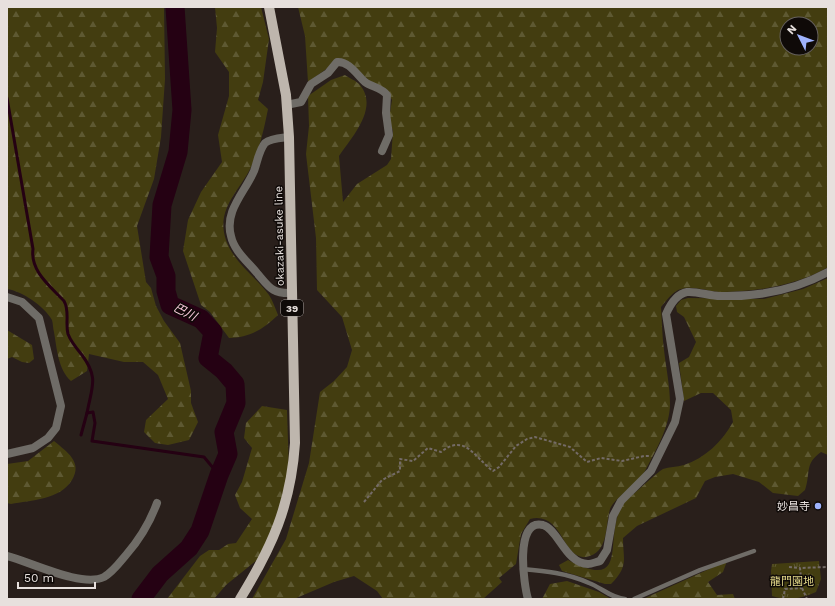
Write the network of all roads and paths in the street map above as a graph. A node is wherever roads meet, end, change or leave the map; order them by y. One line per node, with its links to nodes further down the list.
1 (269, 7): 2 (main road, okazaki-asuke line / 39)
2 (286, 105): 3 (main road, okazaki-asuke line / 39); 4 (street)
3 (289, 137): 6 (main road, okazaki-asuke line / 39); 6 (street)
4 (382, 151)
5 (828, 272): 9 (street)
6 (292, 293): 19 (main road, okazaki-asuke line / 39)
7 (7, 297): 8 (street)
8 (7, 454)
9 (658, 458): 10 (path); 17 (street)
10 (364, 502)
11 (157, 503): 13 (street)
12 (754, 550): 22 (lane)
13 (7, 556)
14 (789, 567): 16 (path)
15 (828, 567): 16 (path)
16 (800, 568): 18 (path)
17 (522, 569): 20 (street); 21 (lane)
18 (802, 588): 23 (path); 24 (path)
19 (240, 599)
20 (528, 599)
21 (625, 599)
22 (634, 599)
23 (783, 599)
24 (806, 599)

